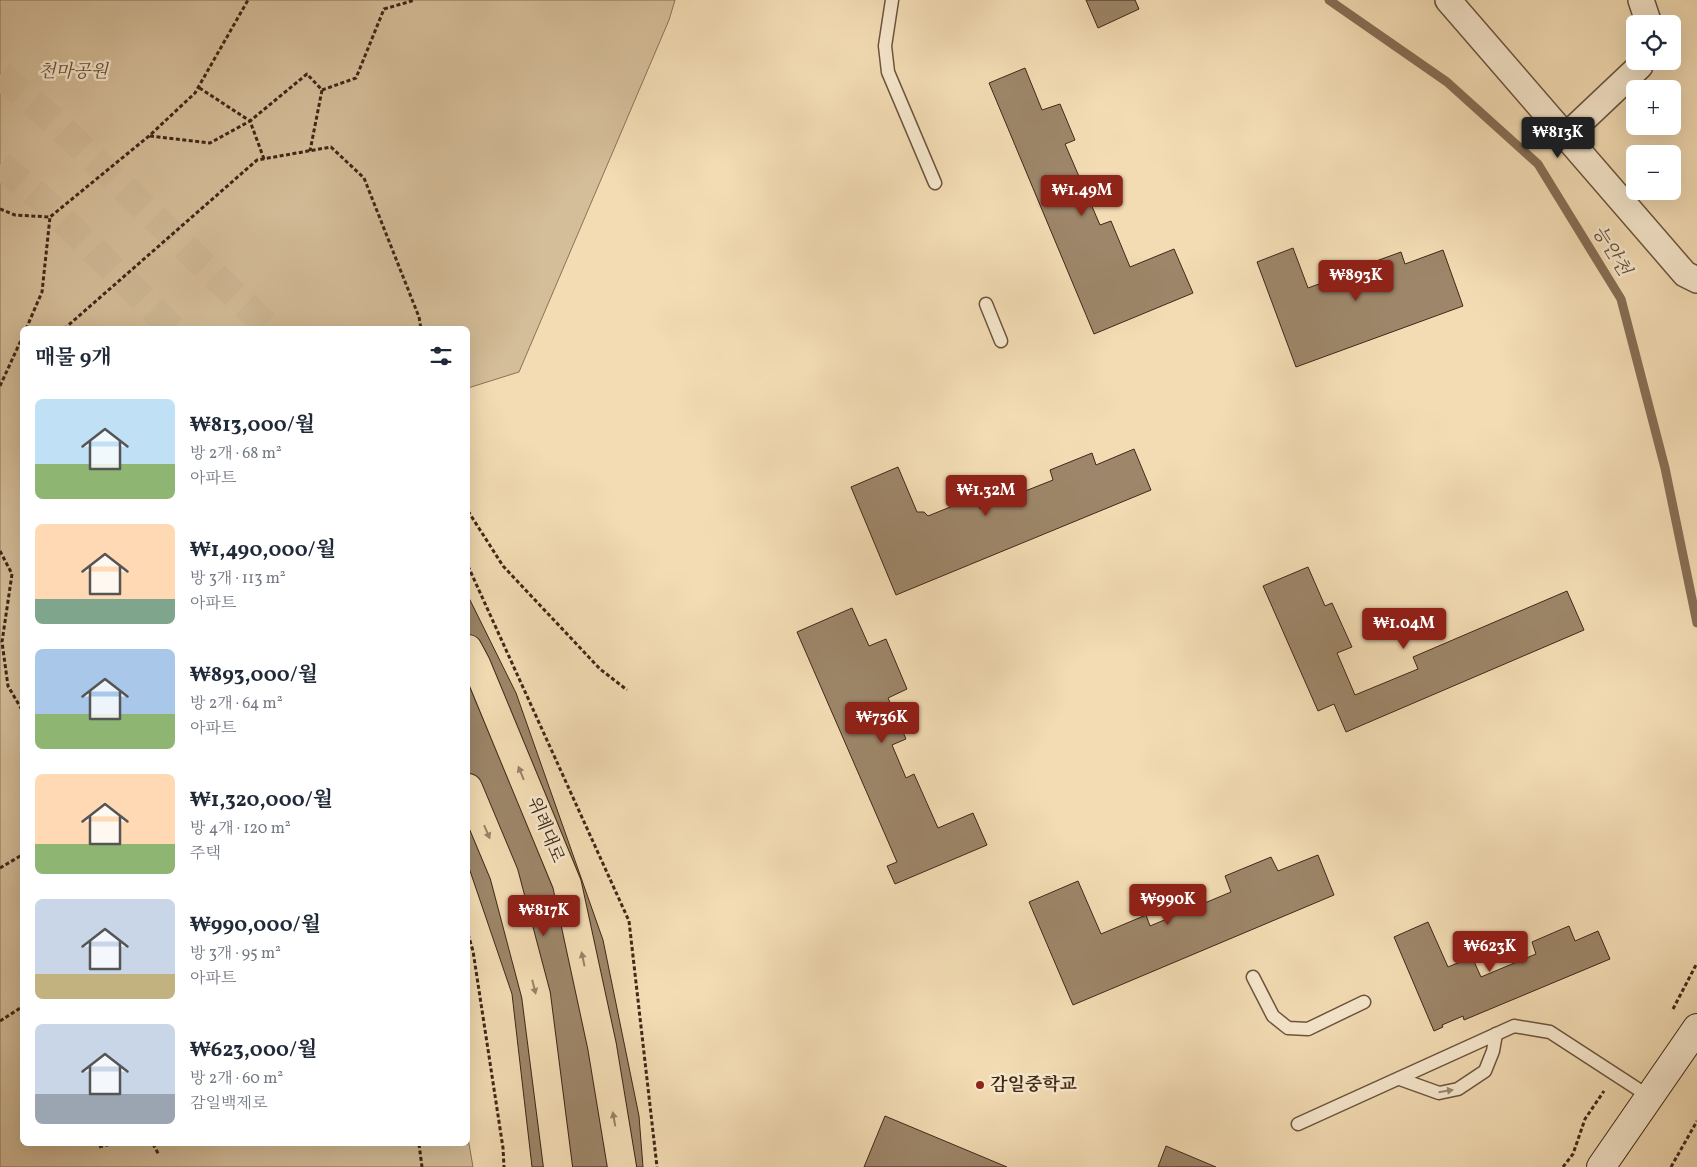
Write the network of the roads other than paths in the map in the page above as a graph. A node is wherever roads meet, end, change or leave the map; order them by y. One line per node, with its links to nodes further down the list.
1 (892, 0): 7 (lane)
2 (1448, 0): 6 (street)
3 (1641, 0): 4 (street)
4 (1646, 15)
5 (1636, 70): 6 (street)
6 (1566, 136): 8 (street)
7 (935, 183)
8 (1697, 280)
9 (986, 304): 10 (lane)
10 (1001, 341)
11 (470, 652): 21 (main road, 위례대로, one-way to 11)
12 (470, 793): 20 (main road, one-way to 20)
13 (1253, 977): 14 (lane)
14 (1364, 1002)
15 (1697, 1028): 18 (main road)
16 (1496, 1034): 17 (lane); 17 (lane, one-way to 16); 18 (lane)
17 (1400, 1079): 19 (lane)
18 (1650, 1097): 22 (main road)
19 (1298, 1124)
20 (558, 1167)
21 (622, 1167)
22 (1601, 1167)

